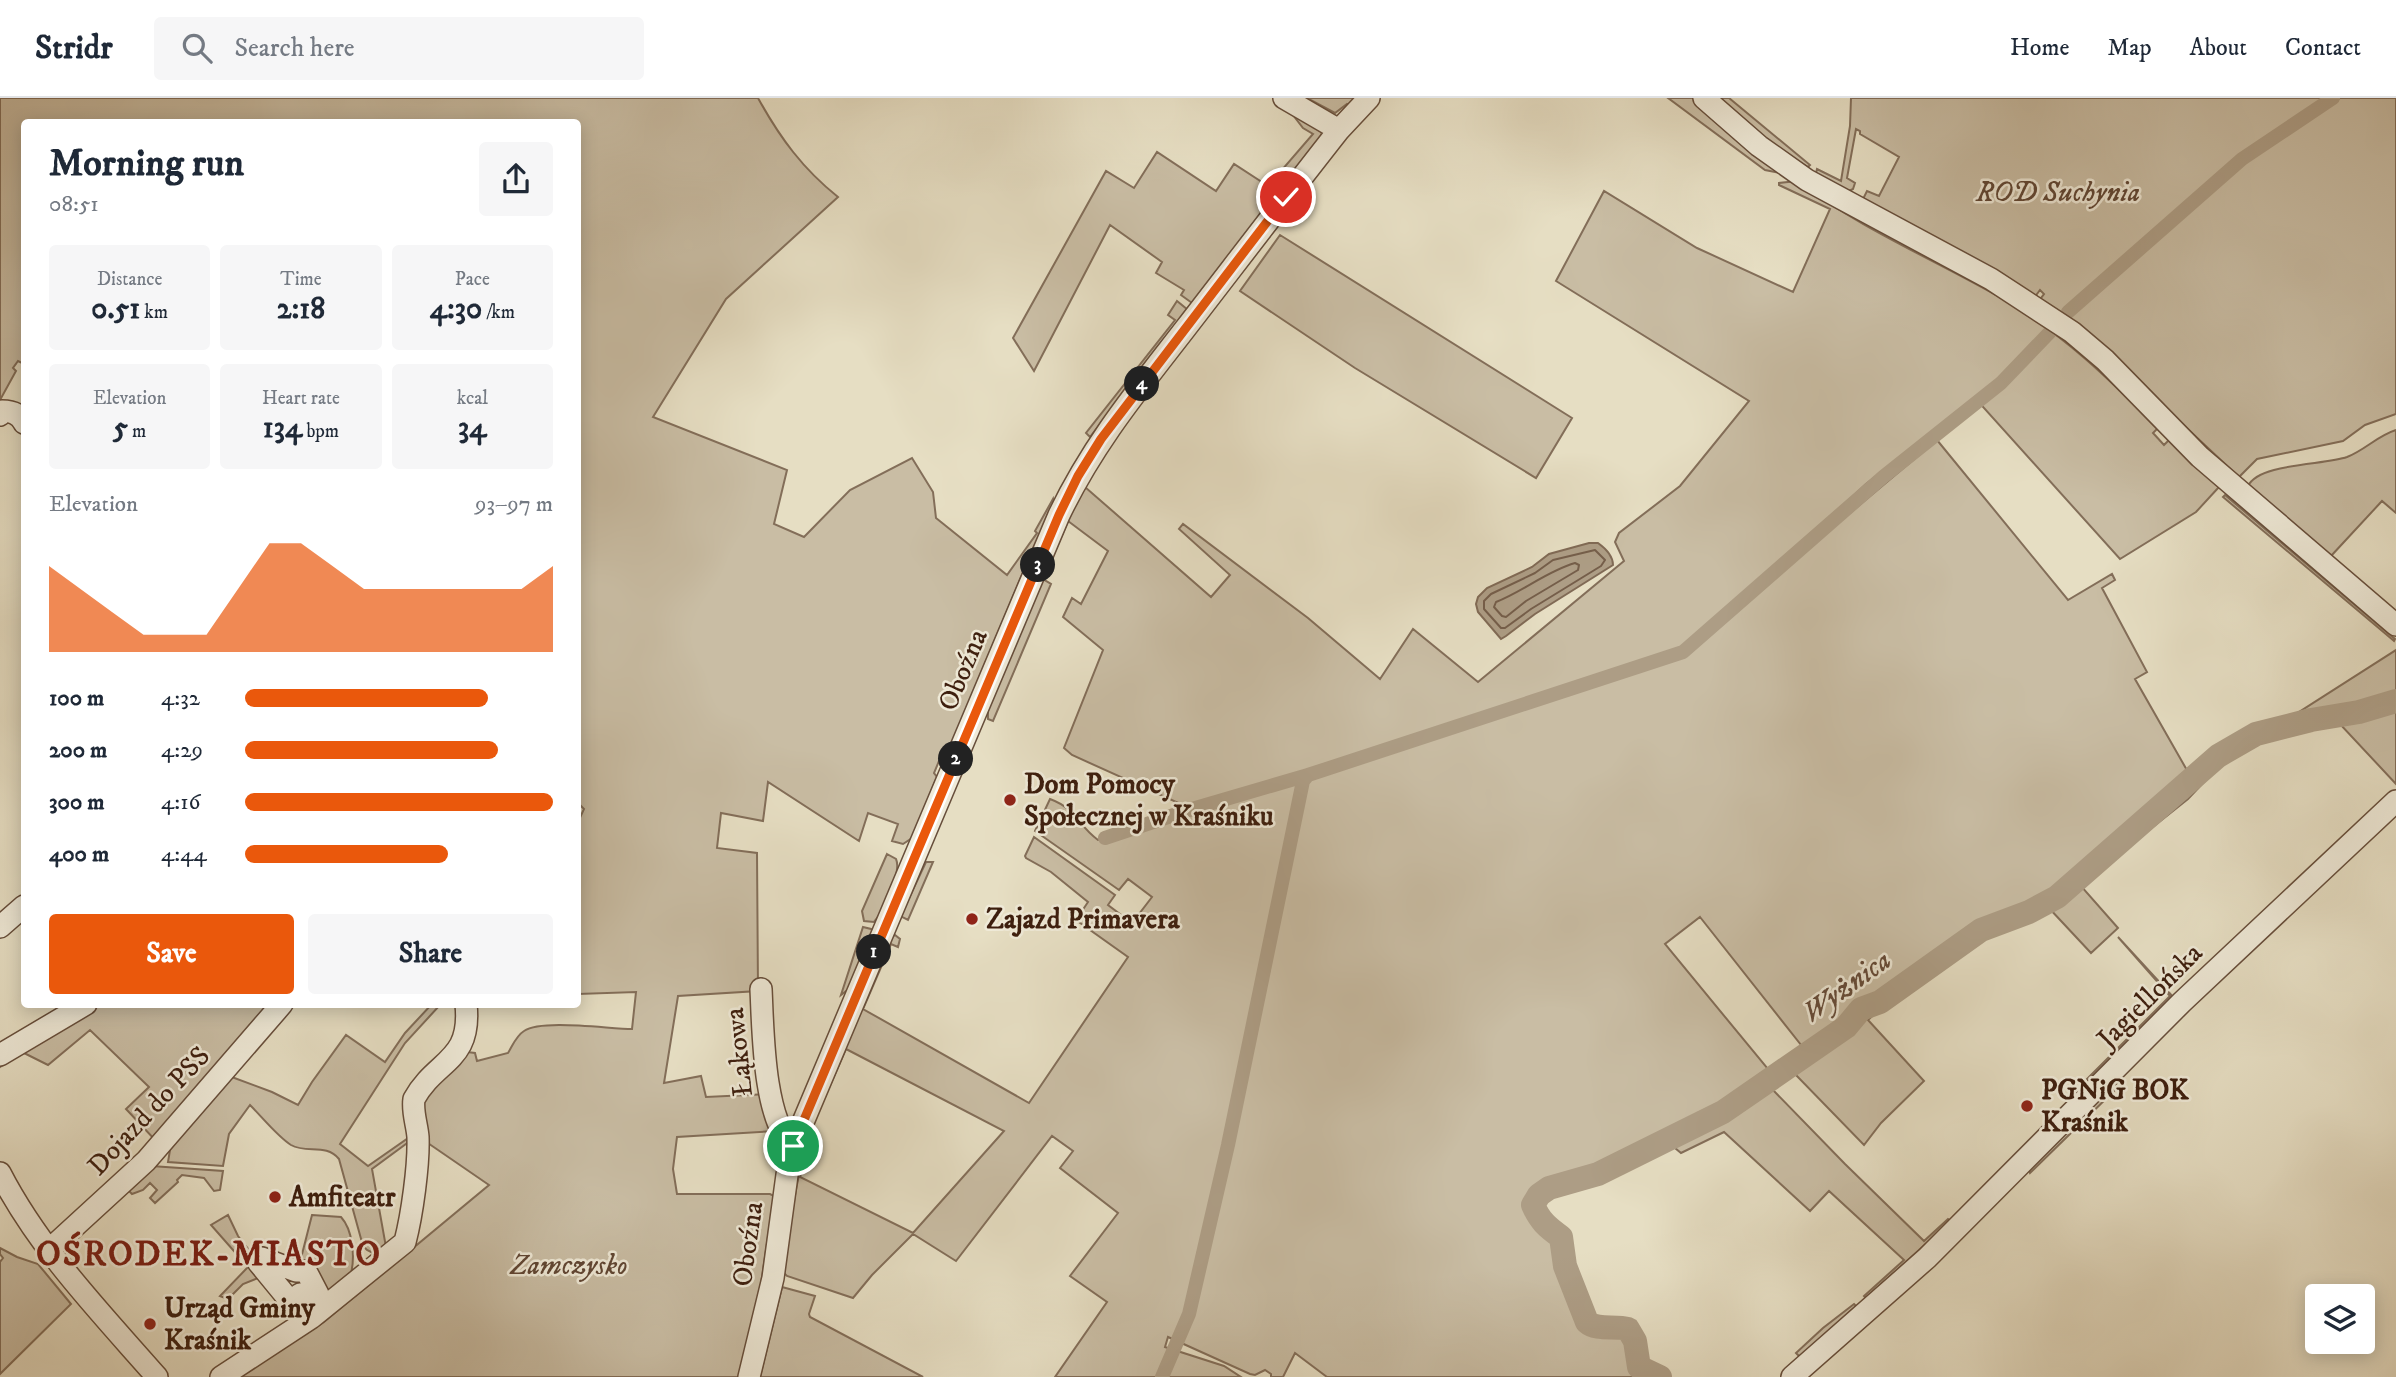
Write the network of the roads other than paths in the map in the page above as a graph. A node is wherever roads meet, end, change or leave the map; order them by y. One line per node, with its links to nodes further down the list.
1 (1284, 98): 4 (street)
2 (1369, 98): 4 (street, Oboźna)
3 (1704, 98): 7 (street)
4 (1339, 130): 16 (street, Oboźna)
5 (1, 413): 6 (street)
6 (21, 419)
7 (2396, 625)
8 (2396, 801): 22 (street, Jagiellońska)
9 (21, 909): 10 (street)
10 (0, 927)
11 (761, 989): 16 (street, Łąkowa)
12 (79, 1008): 15 (street)
13 (279, 1008): 18 (street, Dojazd do PSS)
14 (466, 1008): 20 (street)
15 (0, 1055)
16 (793, 1146): 21 (street, Oboźna)
17 (0, 1173): 18 (street)
18 (50, 1250): 19 (street)
19 (157, 1377)
20 (221, 1377)
21 (749, 1377)
22 (1792, 1377)

